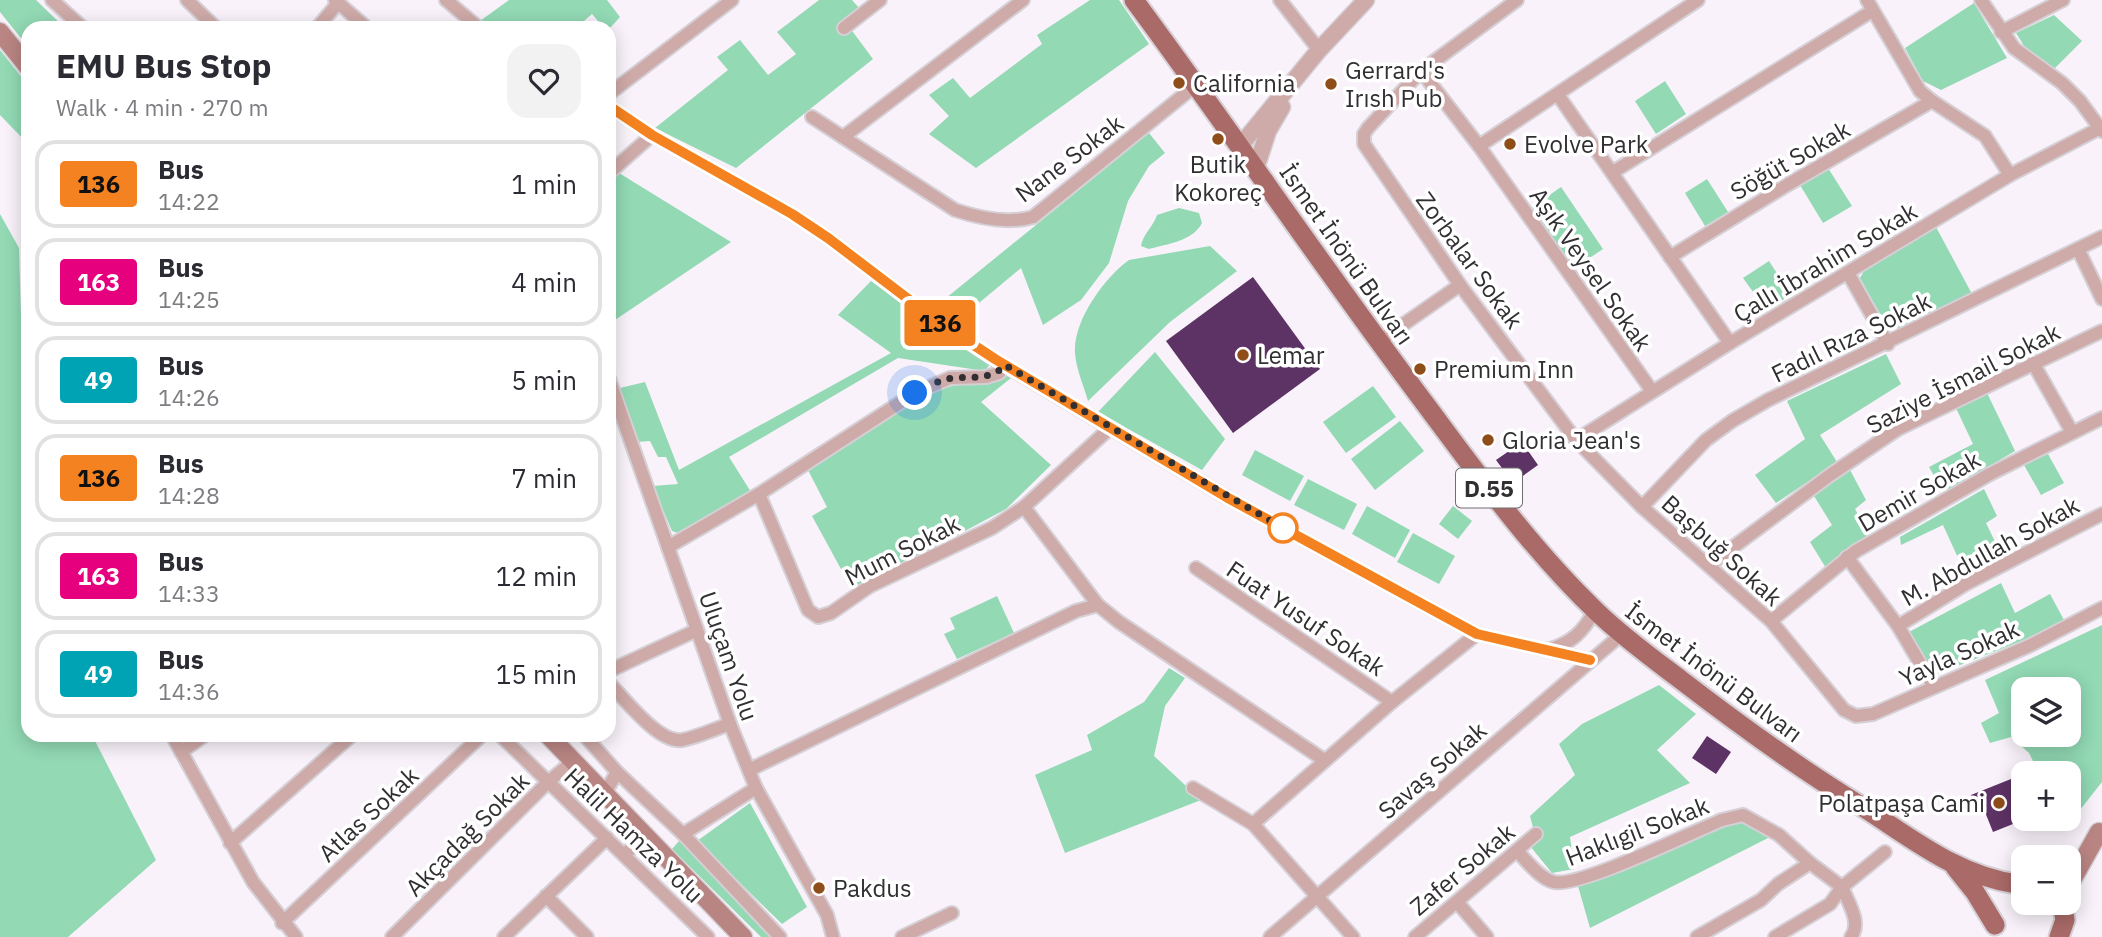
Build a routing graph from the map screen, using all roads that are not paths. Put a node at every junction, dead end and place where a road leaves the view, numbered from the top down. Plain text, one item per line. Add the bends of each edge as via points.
1 (52, 0) edge
2 (187, 0) edge
3 (446, 0) edge
4 (732, 0) edge
5 (880, 0) edge
6 (1023, 0) edge
7 (1135, 0) edge
8 (1280, 0) edge
9 (1366, 0) edge
10 (1517, 0) edge
11 (1698, 0) edge
12 (1981, 0) edge
13 (2063, 0) edge
14 (337, 1) edge
15 (1503, 4) edge
16 (1869, 5) edge
17 (75, 21) edge
18 (209, 21) edge
19 (322, 21) edge
20 (360, 21) edge
21 (471, 21) edge
22 (844, 29) dead end
23 (0, 32) edge
24 (2001, 32) junction
25 (1319, 50) junction
26 (21, 58) edge
27 (1421, 71) junction
28 (1303, 72) junction
29 (1196, 85) junction
30 (616, 89) edge
31 (1558, 95) junction
32 (1932, 101) junction
33 (616, 111) edge
34 (812, 117) dead end
35 (2101, 130) edge
36 (652, 135) junction
37 (843, 137) junction
38 (1240, 146) junction
39 (1479, 146) junction
40 (616, 167) edge
41 (1256, 168) junction
42 (1613, 172) junction
43 (2010, 175) junction
44 (2102, 237) edge
45 (2078, 249) junction
46 (1671, 257) junction
47 (1848, 273) junction
48 (1460, 285) junction
49 (2102, 299) edge
50 (2102, 331) edge
51 (1378, 342) junction
52 (1730, 343) junction
53 (1888, 344) junction
54 (2033, 363) junction
55 (1005, 365) junction
56 (1652, 391) junction
57 (616, 399) edge
58 (2102, 418) edge
59 (1110, 428) junction
60 (2072, 432) junction
61 (1576, 440) junction
62 (759, 494) junction
63 (1024, 507) junction
64 (1642, 507) junction
65 (2102, 514) edge
66 (668, 547) junction
67 (1847, 557) junction
68 (1709, 565) junction
69 (1196, 568) dead end
70 (1098, 604) junction
71 (2102, 608) edge
72 (1595, 610) junction
73 (1771, 621) junction
74 (1898, 626) junction
75 (697, 630) junction
76 (1477, 634) junction
77 (1622, 634) junction
78 (1548, 650) junction
79 (1590, 660) junction
80 (616, 668) edge
81 (1934, 687) junction
82 (616, 690) edge
83 (1834, 697) joint
84 (1392, 702) junction
85 (730, 724) junction
86 (176, 742) edge
87 (195, 742) edge
88 (344, 742) edge
89 (475, 742) edge
90 (507, 742) edge
91 (554, 742) edge
92 (590, 742) edge
93 (181, 752) junction
94 (1324, 760) junction
95 (572, 762) junction
96 (749, 769) junction
97 (617, 772) junction
98 (548, 782) junction
99 (756, 788) junction
100 (1193, 788) dead end
101 (604, 795) junction
102 (1253, 824) junction
103 (2101, 830) edge
104 (683, 834) junction
105 (1536, 834) dead end
106 (644, 837) junction
107 (607, 838) junction
108 (230, 843) junction
109 (2081, 848) edge
110 (1517, 851) junction
111 (1885, 852) dead end
112 (625, 854) junction
113 (1810, 863) junction
114 (2081, 865) edge
115 (1954, 866) junction
116 (2011, 882) edge
117 (1842, 887) junction
118 (2011, 890) edge
119 (546, 896) junction
120 (1318, 897) junction
121 (1457, 902) junction
122 (952, 913) dead end
123 (2063, 915) edge
124 (2068, 915) edge
125 (282, 923) junction
126 (1999, 934) edge
127 (296, 937) edge
128 (392, 937) edge
129 (504, 937) edge
130 (587, 937) edge
131 (708, 937) edge
132 (743, 937) edge
133 (780, 937) edge
134 (833, 937) edge
135 (902, 937) edge
136 (1270, 937) edge
137 (1353, 937) edge
138 (1415, 937) edge
139 (1487, 937) edge
140 (1697, 937) edge
141 (1775, 937) edge
142 (1851, 937) edge
143 (2059, 937) edge
144 (2079, 937) edge

1 - 17 street
2 - 18 street
3 - 21 street
4 - 30 street
5 - 22 street
6 - 37 street
7 - 29 main road, İsmet İnönü Bulvarı / D.55
8 - 25 street
9 - 25 street
10 - 15 street
11 - 31 street
12 - 24 street
13 - 24 street
14 - 19 street
14 - 20 street
15 - 27 street
16 - 32 street via 1908,73
16 - 42 street
23 - 26 main road
24 - 35 street via 2020,54 2081,101
25 - 28 street
27 - 39 street, Aşık Veysel Sokak
27 - 48 street, Zorbalar Sokak via 1364,134 1364,144
28 - 38 street
28 - 41 street via 1268,131
29 - 37 street, Nane Sokak via 1033,217 1021,220 955,211
29 - 38 main road, İsmet İnönü Bulvarı / D.55
31 - 39 street
31 - 42 street
32 - 43 street via 1985,136
32 - 46 street, Söğüt Sokak
33 - 36 street
34 - 37 street, Nane Sokak
35 - 43 street, Çallı İbrahim Sokak
36 - 40 street
36 - 55 street via 792,214
38 - 41 main road, İsmet İnönü Bulvarı / D.55
39 - 56 street, Aşık Veysel Sokak
41 - 51 main road, İsmet İnönü Bulvarı / D.55
42 - 46 street
43 - 47 street, Çallı İbrahim Sokak
44 - 45 street, Fadıl Rıza Sokak
45 - 49 street
45 - 53 street, Fadıl Rıza Sokak
46 - 52 street
47 - 52 street, Çallı İbrahim Sokak
47 - 53 street
48 - 51 street
48 - 61 street, Zorbalar Sokak
50 - 54 street, Saziye İsmail Sokak
51 - 72 main road, İsmet İnönü Bulvarı / D.55 via 1527,536
52 - 56 street, Çallı İbrahim Sokak
53 - 64 street, Fadıl Rıza Sokak via 1732,421 1706,440
54 - 60 street
54 - 68 street, Saziye İsmail Sokak via 1898,429
55 - 59 street
55 - 62 street via 999,373 986,377 950,378 932,384
56 - 61 street, Çallı İbrahim Sokak
57 - 66 street, Uluçam Yolu
58 - 60 street, Demir Sokak
59 - 63 street, Mum Sokak
59 - 76 street
60 - 67 street, Demir Sokak
61 - 64 street, Başbuğ Sokak
62 - 63 street, Mum Sokak via 808,610 818,617
62 - 66 street
63 - 70 street
64 - 68 street, Başbuğ Sokak
65 - 74 street, M. Abdullah Sokak via 1966,584
66 - 75 street, Uluçam Yolu
67 - 73 street, Demir Sokak
67 - 74 street
68 - 73 street, Başbuğ Sokak
69 - 84 street, Fuat Yusuf Sokak
70 - 94 street
70 - 96 street
71 - 81 street, Yayla Sokak
72 - 77 main road, İsmet İnönü Bulvarı / D.55
72 - 78 street via 1573,640
73 - 83 street, Başbuğ Sokak
74 - 81 street
75 - 80 street
75 - 85 street, Uluçam Yolu
76 - 78 street
76 - 84 street
77 - 79 street, Savaş Sokak
77 - 115 main road, İsmet İnönü Bulvarı / D.55 via 1811,776
78 - 79 street
79 - 120 street, Savaş Sokak
81 - 83 street, Yayla Sokak via 1873,714 1856,716 1843,710
82 - 85 street via 660,735 672,740
84 - 94 street
85 - 96 street, Uluçam Yolu
86 - 93 street
87 - 93 street
88 - 108 street
89 - 125 street, Atlas Sokak
90 - 98 street, Halil Hamza Yolu
91 - 95 main road
92 - 97 street
93 - 108 street
94 - 102 street
95 - 98 street, Akçadağ Sokak
95 - 101 main road
96 - 99 street, Uluçam Yolu
97 - 101 street
97 - 104 street
98 - 107 street, Halil Hamza Yolu
98 - 128 street, Akçadağ Sokak
99 - 104 street
99 - 134 street, Uluçam Yolu via 827,915
100 - 102 street
101 - 106 main road
102 - 120 street
103 - 109 main road
103 - 114 main road
104 - 133 street
105 - 110 street, Zafer Sokak
106 - 112 street
106 - 132 main road
107 - 112 street, Halil Hamza Yolu
107 - 119 street
108 - 125 street
110 - 113 street, Haklıgil Sokak via 1545,878 1562,883 1735,815 1750,817 1779,835
110 - 121 street, Zafer Sokak
111 - 117 street
112 - 131 street, Halil Hamza Yolu
113 - 117 street, Haklıgil Sokak
113 - 140 street via 1761,901
115 - 116 main road, İsmet İnönü Bulvarı / D.55 via 1993,881
115 - 126 main road, İsmet İnönü Bulvarı / D.55
117 - 141 street via 1830,905
117 - 142 street via 1854,915 1856,928
118 - 126 main road via 2001,897 1994,915
119 - 129 street
119 - 130 street
120 - 136 street, Savaş Sokak
120 - 137 street
121 - 138 street, Zafer Sokak
121 - 139 street
122 - 135 street
123 - 143 main road
124 - 144 main road
125 - 127 street

